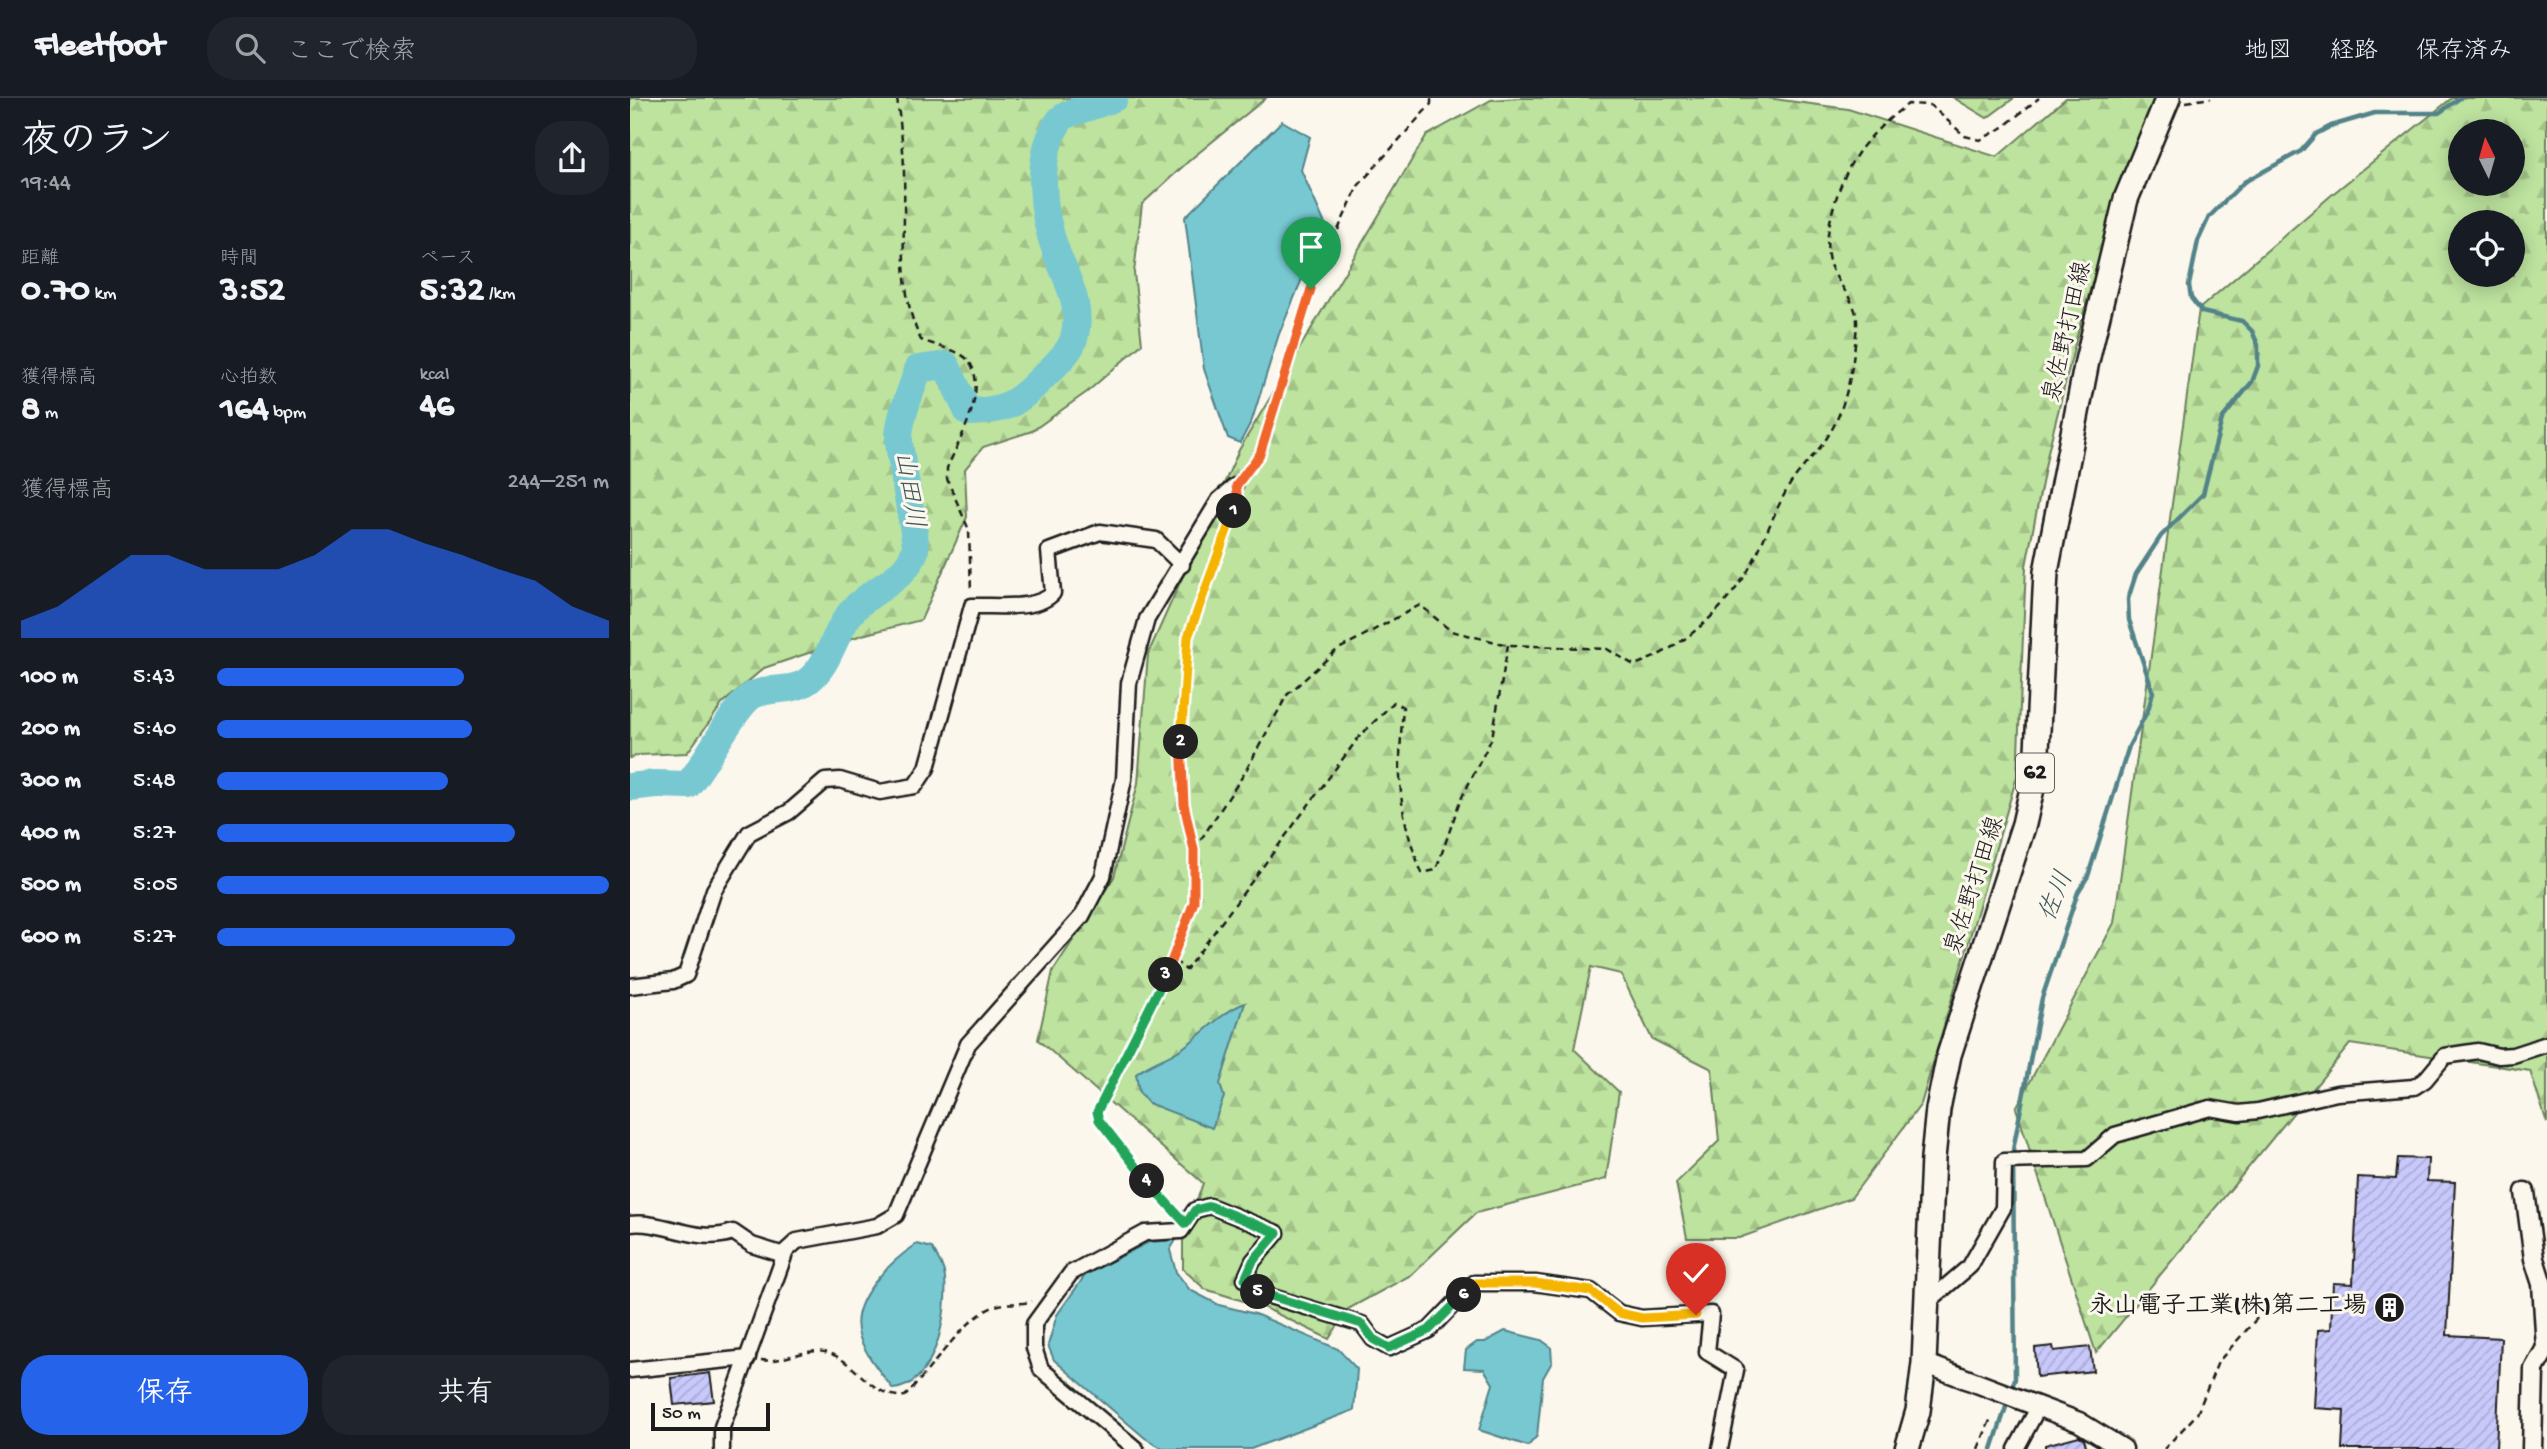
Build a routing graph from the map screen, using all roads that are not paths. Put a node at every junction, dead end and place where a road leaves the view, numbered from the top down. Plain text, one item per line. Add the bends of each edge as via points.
1 (2168, 98) edge
2 (1236, 486) road end
3 (1182, 565) junction
4 (630, 986) edge
5 (2547, 1044) edge
6 (2525, 1192) dead end
7 (630, 1224) edge
8 (784, 1255) junction
9 (1928, 1301) junction
10 (748, 1358) junction
11 (1924, 1363) junction
12 (630, 1370) edge
13 (2032, 1403) junction
14 (722, 1449) edge
15 (1136, 1449) edge
16 (1720, 1449) edge
17 (1907, 1449) edge
18 (2016, 1449) edge
19 (2123, 1449) edge
20 (2532, 1449) edge

1 - 9 main road, 泉佐野打田線 / 62 via 2126,200 2087,361 2046,572 2036,771 2024,824 1949,1055 1938,1109
2 - 3 street via 1219,500
3 - 4 street via 1156,540 1100,533 1049,551 1053,593 1047,600 972,606 927,768 915,786 880,792 840,780 825,781 789,812 749,832 714,890 685,975 673,981
3 - 8 street via 1147,620 1129,683 1121,791 1103,876 1082,916 968,1044 896,1215 877,1226 797,1241
5 - 9 street via 2513,1055 2478,1051 2445,1056 2414,1087 2337,1093 2239,1113 2210,1108 2115,1135 2087,1159 2004,1161 2003,1208 1970,1266
6 - 20 street via 2542,1284 2546,1348 2534,1369
7 - 8 street via 645,1223 705,1237 733,1232 752,1245
8 - 10 street
9 - 11 main road, 泉佐野打田線 / 62
10 - 12 street
10 - 14 street via 722,1427
11 - 13 street
11 - 17 main road, 泉佐野打田線 / 62
13 - 18 street
13 - 19 street via 2079,1422
15 - 16 street via 1041,1369 1034,1348 1034,1324 1072,1273 1145,1233 1181,1231 1195,1210 1210,1206 1277,1233 1253,1261 1245,1279 1256,1292 1362,1324 1373,1339 1389,1348 1429,1330 1474,1283 1535,1283 1591,1291 1619,1313 1642,1318 1711,1314 1707,1352 1736,1370

